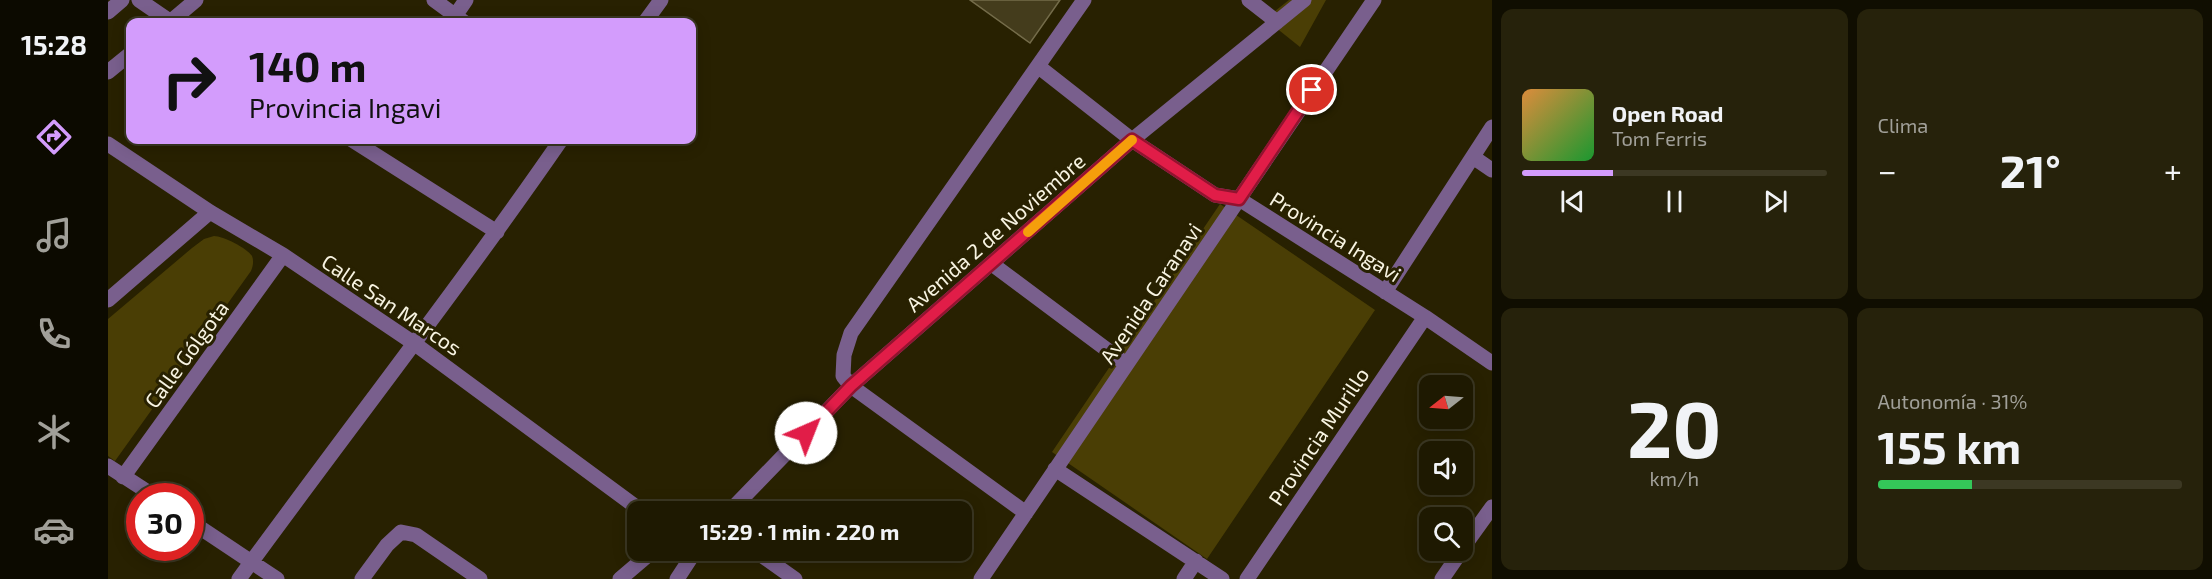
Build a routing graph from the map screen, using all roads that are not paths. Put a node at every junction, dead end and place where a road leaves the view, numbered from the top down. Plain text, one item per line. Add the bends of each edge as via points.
1 (122, 0) edge
2 (139, 0) edge
3 (196, 0) edge
4 (434, 0) edge
5 (466, 0) edge
6 (661, 0) edge
7 (1084, 0) edge
8 (1249, 0) edge
9 (1304, 0) edge
10 (1374, 0) edge
11 (108, 12) edge
12 (165, 18) edge
13 (176, 18) edge
14 (458, 18) edge
15 (459, 18) edge
16 (648, 18) edge
17 (1277, 22) junction
18 (126, 57) edge
19 (1039, 67) junction
20 (108, 72) edge
21 (1492, 127) edge
22 (1132, 140) junction
23 (108, 144) edge
24 (358, 144) edge
25 (558, 144) edge
26 (1473, 157) junction
27 (1492, 170) edge
28 (1239, 199) junction
29 (210, 212) junction
30 (497, 232) junction
31 (283, 255) junction
32 (992, 264) junction
33 (1384, 292) junction
34 (108, 300) edge
35 (1425, 317) junction
36 (415, 344) junction
37 (1492, 363) edge
38 (1126, 364) junction
39 (851, 386) junction
40 (108, 466) edge
41 (1055, 469) junction
42 (123, 477) junction
43 (133, 483) edge
44 (628, 501) edge
45 (740, 501) edge
46 (1492, 507) edge
47 (1026, 513) junction
48 (204, 530) edge
49 (1473, 534) edge
50 (252, 561) junction
51 (641, 561) edge
52 (689, 561) edge
53 (770, 561) edge
54 (1196, 561) junction
55 (1454, 561) edge
56 (239, 579) edge
57 (277, 579) edge
58 (362, 579) edge
59 (480, 579) edge
60 (620, 579) edge
61 (677, 579) edge
62 (795, 579) edge
63 (981, 579) edge
64 (1184, 579) edge
65 (1222, 579) edge
66 (1247, 579) edge
67 (1442, 579) edge

1 - 11 street
2 - 12 street
3 - 13 street
4 - 14 street
5 - 15 street
6 - 16 street
7 - 19 street
8 - 17 street
9 - 17 street, Avenida 2 de Noviembre
10 - 28 street, Avenida Caranavi
17 - 22 street, Avenida 2 de Noviembre
18 - 20 street
19 - 22 street, Provincia Ingavi
19 - 39 street via 851,333 843,376
21 - 26 street
22 - 28 street, Provincia Ingavi via 1215,195
22 - 32 street, Avenida 2 de Noviembre
23 - 29 street, Calle San Marcos
24 - 30 street
25 - 30 street
26 - 27 street
26 - 33 street
28 - 33 street, Provincia Ingavi
28 - 38 street, Avenida Caranavi
29 - 31 street, Calle San Marcos
29 - 34 street
30 - 36 street
31 - 36 street, Calle San Marcos
31 - 42 street, Calle Gólgota
32 - 38 street
32 - 39 street, Avenida 2 de Noviembre
33 - 35 street, Provincia Ingavi
35 - 37 street, Provincia Ingavi
35 - 66 street, Provincia Murillo
36 - 44 street, Calle San Marcos
36 - 50 street
38 - 41 street, Avenida Caranavi
39 - 45 street, Avenida 2 de Noviembre
39 - 47 street
40 - 42 street
41 - 47 street, Avenida Caranavi
41 - 54 street
42 - 43 street
46 - 49 street
47 - 63 street, Avenida Caranavi
48 - 50 street
50 - 56 street
50 - 57 street
51 - 60 street
52 - 61 street
53 - 62 street
54 - 64 street
54 - 65 street
55 - 67 street
58 - 59 street via 387,544 401,532 416,535

